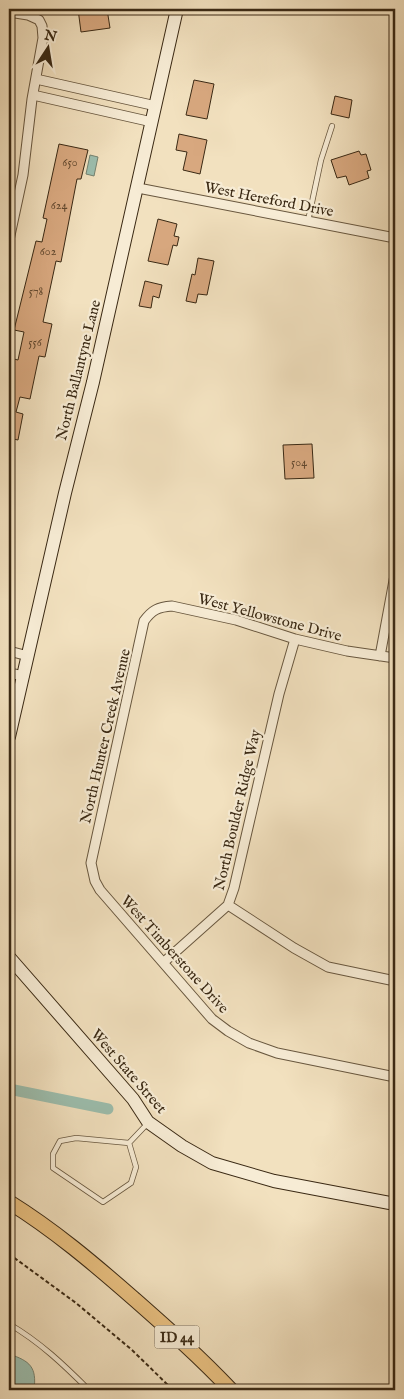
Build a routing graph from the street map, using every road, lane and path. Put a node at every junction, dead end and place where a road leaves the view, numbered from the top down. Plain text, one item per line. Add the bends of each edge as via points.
1 (177, 9) edge
2 (9, 12) edge
3 (36, 79) junction
4 (33, 95) junction
5 (156, 106) junction
6 (152, 122) junction
7 (332, 126) dead end
8 (138, 188) junction
9 (308, 221) junction
10 (395, 238) edge
11 (9, 240) edge
12 (395, 575) edge
13 (154, 609) joint
14 (296, 638) junction
15 (9, 651) edge
16 (28, 656) junction
17 (380, 656) junction
18 (395, 658) edge
19 (9, 673) edge
20 (24, 676) junction
21 (9, 737) edge
22 (92, 872) joint
23 (228, 905) junction
24 (9, 957) edge
25 (164, 962) junction
26 (395, 981) edge
27 (395, 1077) edge
28 (148, 1122) junction
29 (130, 1143) junction
30 (9, 1202) edge
31 (395, 1204) edge
32 (9, 1254) edge
33 (9, 1324) edge
34 (89, 1390) edge
35 (173, 1390) edge
36 (231, 1390) edge

1 - 5 street, North Ballantyne Lane
2 - 3 street via 28,15 39,20 42,26
3 - 4 street
3 - 5 street
4 - 6 street
4 - 11 street via 23,175
5 - 6 street, North Ballantyne Lane
6 - 8 street, North Ballantyne Lane
7 - 9 lane
8 - 9 street, West Hereford Drive
8 - 16 street, North Ballantyne Lane
9 - 10 street, West Hereford Drive
12 - 17 street
13 - 14 street, West Yellowstone Drive via 172,606
13 - 22 street, North Hunter Creek Avenue via 144,621 92,855
14 - 17 street, West Yellowstone Drive
14 - 23 street, North Boulder Ridge Way via 279,694
15 - 16 street
16 - 20 street, North Ballantyne Lane
17 - 18 street, West Yellowstone Drive
19 - 20 street
20 - 21 street, North Ballantyne Lane
22 - 25 street, West Timberstone Drive via 100,890
23 - 25 street, North Boulder Ridge Way
23 - 26 street via 328,967
24 - 28 street, West State Street via 133,1099
25 - 27 street, West Timberstone Drive via 212,1019 249,1043 277,1053
28 - 29 lane
28 - 31 street, West State Street via 212,1163 274,1181
29 - 29 lane via 76,1138 60,1142 53,1154 53,1168 103,1202 131,1183 136,1167
30 - 36 main road, ID 44 via 74,1246 184,1342
32 - 35 path via 83,1308
33 - 34 lane via 59,1360

